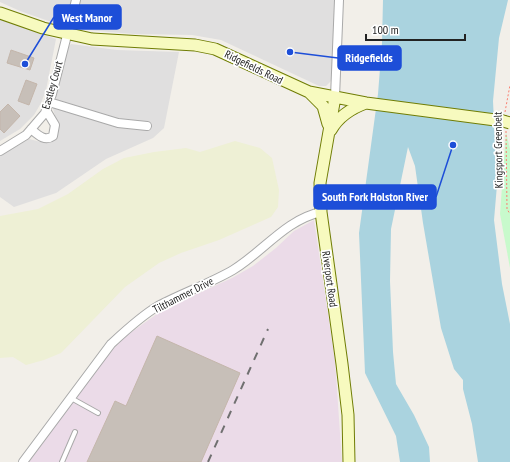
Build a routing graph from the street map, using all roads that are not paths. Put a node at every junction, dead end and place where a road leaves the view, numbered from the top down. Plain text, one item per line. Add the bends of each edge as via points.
1 (76, 0) edge
2 (339, 0) edge
3 (0, 13) edge
4 (68, 35) junction
5 (309, 92) junction
6 (335, 97) junction
7 (49, 102) junction
8 (366, 102) junction
9 (46, 110) junction
10 (507, 120) edge
11 (147, 126) dead end
12 (31, 129) junction
13 (328, 138) junction
14 (0, 151) edge
15 (321, 212) junction
16 (71, 398) junction
17 (98, 413) dead end
18 (75, 432) dead end
19 (23, 462) edge
20 (62, 462) edge
21 (349, 462) edge

1 - 4 street, Eastley Court
2 - 6 street
3 - 4 main road, Ridgefields Road
4 - 5 main road, Ridgefields Road via 110,41 185,44 215,49
4 - 7 street, Eastley Court
5 - 6 main road, Ridgefields Road
5 - 13 main road via 319,101 326,114
6 - 8 main road, Ridgefields Road
6 - 13 main road, Riverport Road
7 - 9 street, Eastley Court
7 - 11 street via 118,123
8 - 10 main road, Ridgefields Road
8 - 13 main road via 338,120
9 - 12 street, Eastley Court
9 - 12 street via 54,125 53,136 43,138
12 - 14 street, Eastley Court
13 - 15 main road, Riverport Road via 320,183
15 - 16 street, Tilthammer Drive via 293,223 232,271 147,313 111,344
15 - 21 main road, Riverport Road via 348,415
16 - 17 lane
16 - 19 street, Tilthammer Drive
18 - 20 lane

